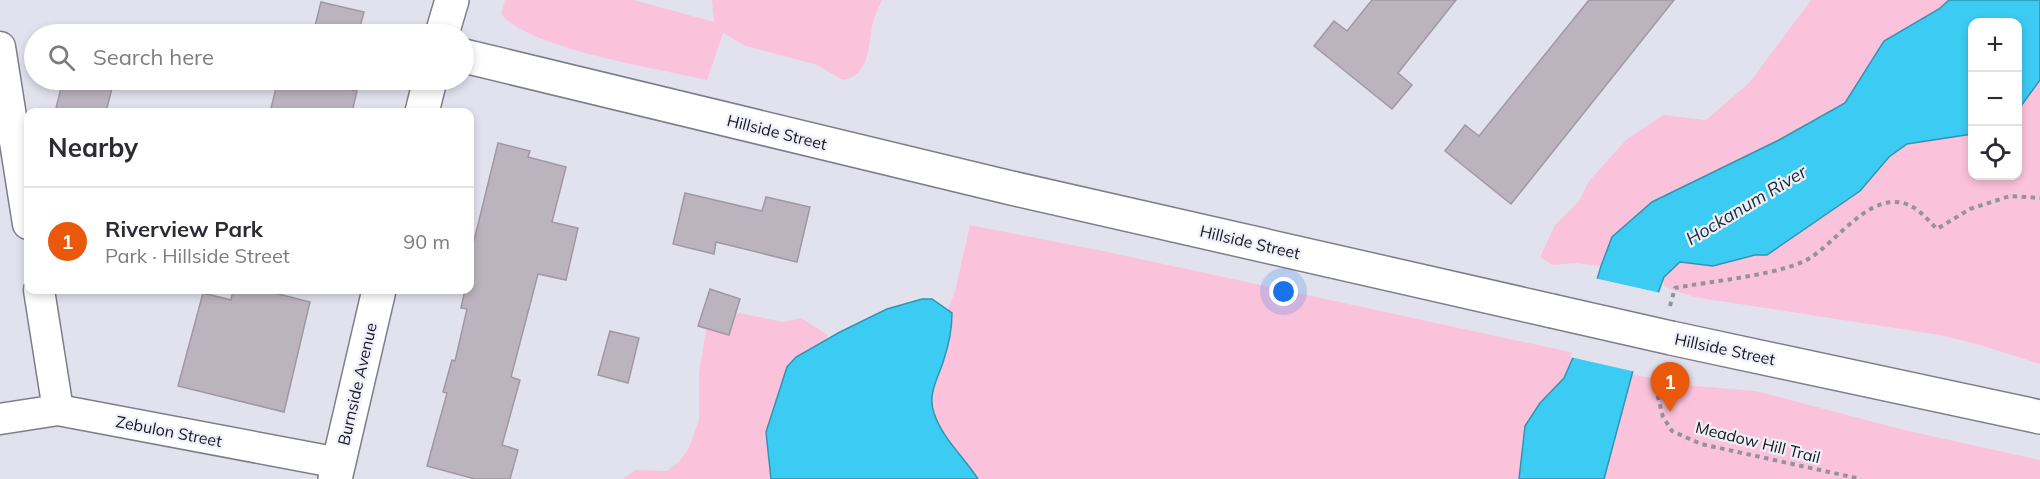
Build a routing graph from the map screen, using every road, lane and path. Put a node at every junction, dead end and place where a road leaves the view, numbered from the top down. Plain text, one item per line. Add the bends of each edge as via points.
1 (452, 0) edge
2 (445, 24) edge
3 (0, 47) edge
4 (474, 58) edge
5 (428, 90) edge
6 (423, 108) edge
7 (2040, 198) edge
8 (24, 199) edge
9 (40, 294) edge
10 (378, 294) edge
11 (1667, 337) junction
12 (58, 410) junction
13 (2040, 417) edge
14 (0, 419) edge
15 (337, 471) edge
16 (1861, 479) edge

1 - 2 main road
3 - 8 street
4 - 11 main road, Hillside Street, bridge via 996,184
5 - 6 main road
7 - 11 path via 2010,196 1970,209 1937,229 1911,204 1890,202 1861,215 1812,258 1785,268 1675,288
9 - 12 street
10 - 15 main road, Burnside Avenue
11 - 13 main road, Hillside Street
11 - 16 path, Meadow Hill Trail via 1656,389 1663,417 1672,431 1701,444
12 - 14 street, Zebulon Street
12 - 15 street, Zebulon Street

